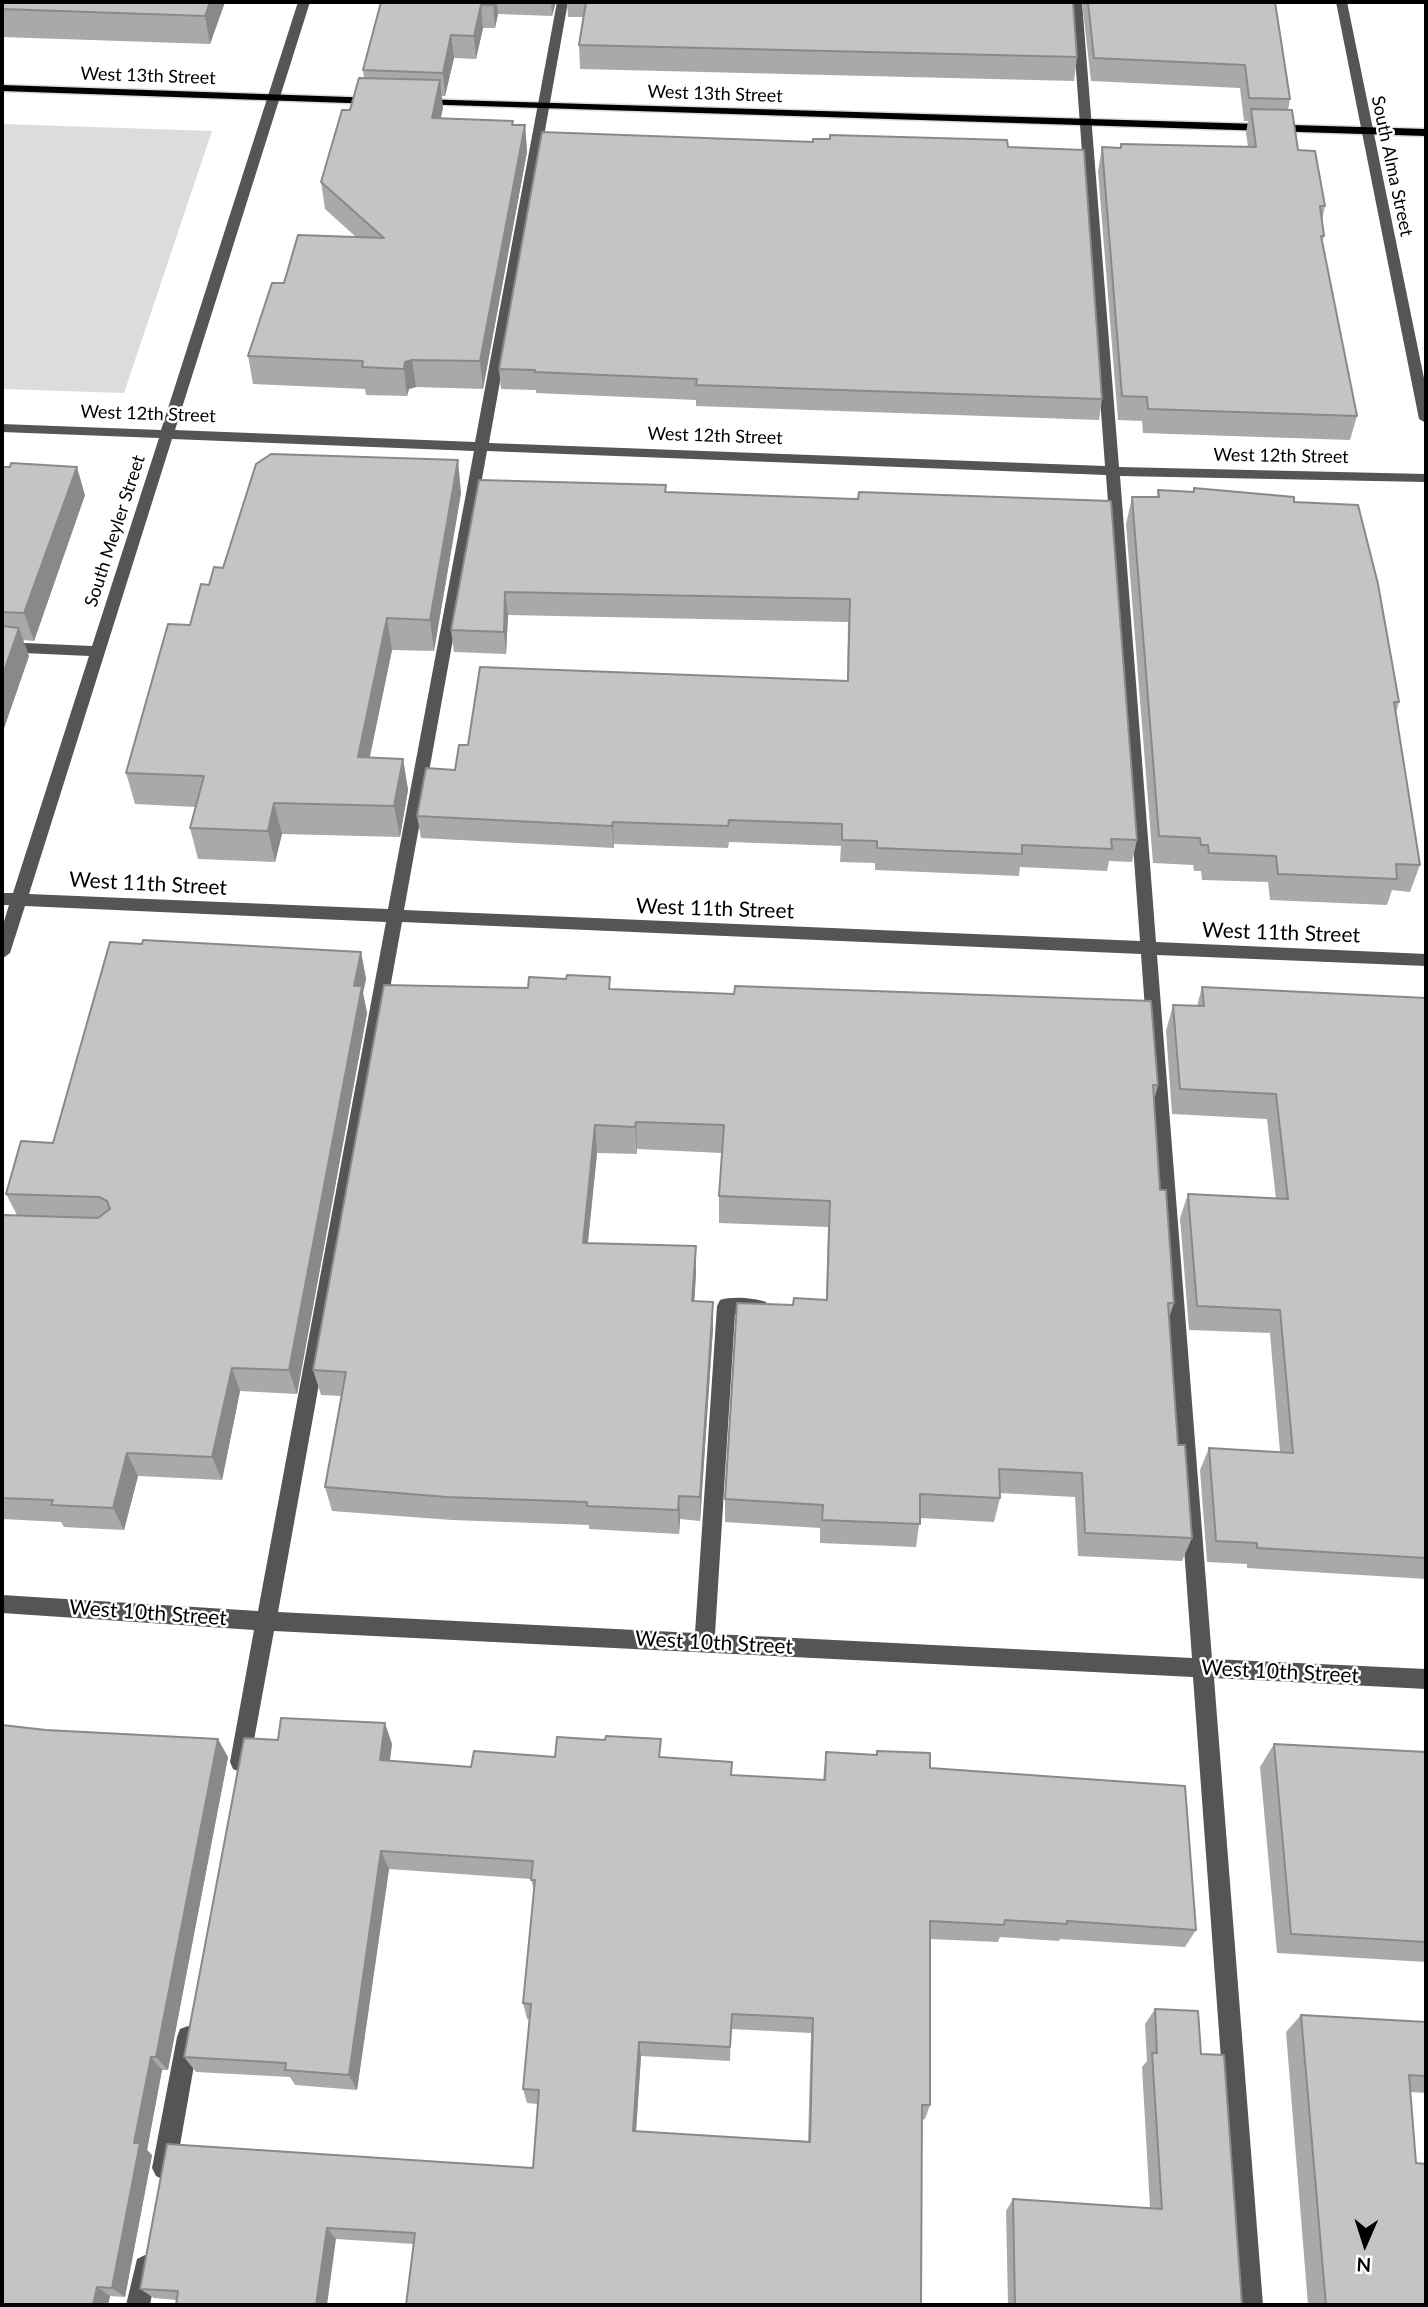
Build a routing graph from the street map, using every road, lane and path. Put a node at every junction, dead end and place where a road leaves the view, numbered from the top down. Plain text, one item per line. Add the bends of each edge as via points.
1 (304, 2) edge
2 (564, 2) edge
3 (1077, 2) edge
4 (1341, 2) edge
5 (2, 88) edge
6 (274, 98) junction
7 (396, 102) edge
8 (410, 102) edge
9 (545, 106) junction
10 (1086, 124) junction
11 (1367, 131) junction
12 (1426, 133) edge
13 (1426, 419) edge
14 (2, 428) edge
15 (166, 434) junction
16 (482, 445) junction
17 (1113, 471) junction
18 (1426, 478) edge
19 (2, 647) edge
20 (97, 651) junction
21 (10, 899) edge
22 (396, 916) junction
23 (1150, 948) junction
24 (2, 953) edge
25 (1426, 960) edge
26 (784, 1308) edge
27 (2, 1604) edge
28 (267, 1621) junction
29 (704, 1643) junction
30 (1205, 1668) junction
31 (1426, 1679) edge
32 (236, 1785) edge
33 (192, 2018) edge
34 (161, 2182) edge
35 (148, 2250) edge
36 (138, 2305) edge
37 (1251, 2305) edge

1 - 6 street, South Meyler Street
2 - 9 street
3 - 10 street
4 - 11 street, South Alma Street
5 - 6 main road, West 13th Street
6 - 7 main road, West 13th Street
6 - 15 street, South Meyler Street
8 - 9 main road, West 13th Street
9 - 10 main road, West 13th Street
9 - 16 street
10 - 11 main road, West 13th Street
10 - 17 street
11 - 12 main road, West 13th Street
11 - 13 street, South Alma Street
14 - 15 street, West 12th Street
15 - 16 street, West 12th Street
15 - 20 street, South Meyler Street
16 - 17 street, West 12th Street
16 - 22 street
17 - 18 street, West 12th Street
17 - 23 street
19 - 20 street
20 - 21 street, South Meyler Street
21 - 22 street, West 11th Street
21 - 24 street, South Meyler Street
22 - 23 street, West 11th Street
22 - 28 street
23 - 25 street, West 11th Street
23 - 30 street
26 - 29 street via 726,1307
27 - 28 street, West 10th Street
28 - 29 street, West 10th Street
28 - 32 street
29 - 30 street, West 10th Street
30 - 31 street, West 10th Street
30 - 37 street
33 - 34 street
35 - 36 street

